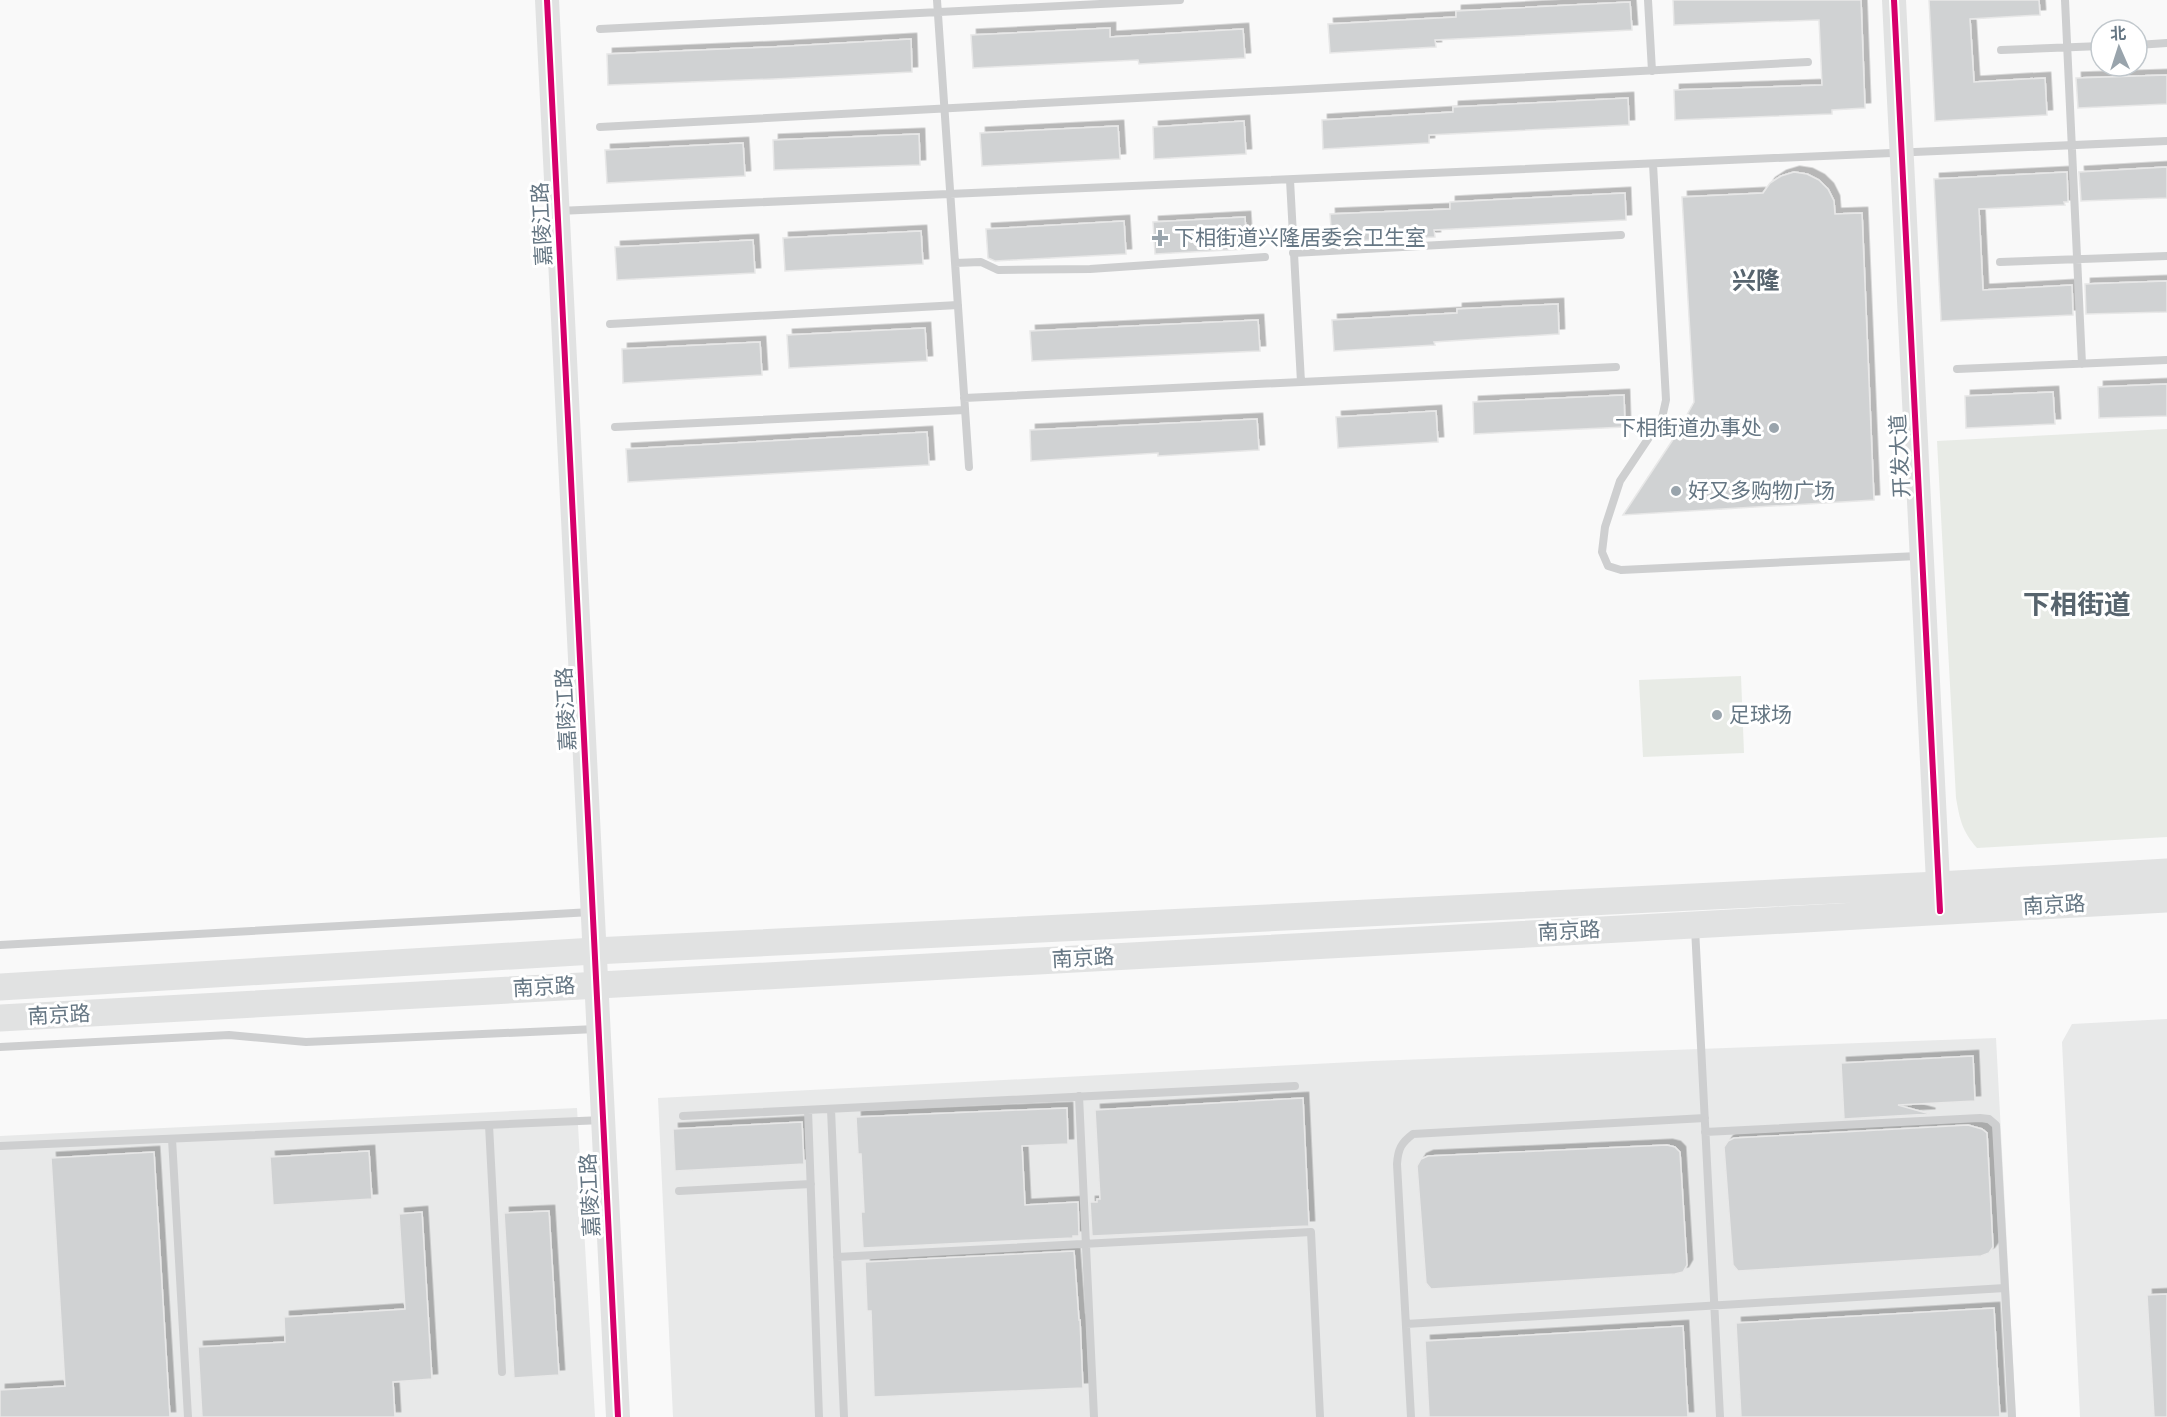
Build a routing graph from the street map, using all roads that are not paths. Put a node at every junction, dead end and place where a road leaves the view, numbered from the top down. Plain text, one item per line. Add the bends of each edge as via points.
1 (547, 0) edge
2 (937, 0) edge
3 (1180, 0) edge
4 (1648, 0) edge
5 (1894, 0) edge
6 (2065, 0) edge
7 (938, 12) junction
8 (600, 30) dead end
9 (2167, 43) edge
10 (2149, 44) edge
11 (2089, 47) edge
12 (2068, 48) junction
13 (2001, 50) dead end
14 (1808, 62) dead end
15 (1652, 71) junction
16 (945, 108) junction
17 (600, 127) dead end
18 (2167, 141) edge
19 (2072, 145) junction
20 (1901, 153) junction
21 (1653, 164) junction
22 (1290, 180) junction
23 (951, 194) junction
24 (558, 211) junction
25 (1620, 235) dead end
26 (1293, 253) junction
27 (2167, 256) edge
28 (1265, 257) dead end
29 (2077, 259) junction
30 (2000, 262) dead end
31 (955, 263) junction
32 (958, 305) junction
33 (610, 324) dead end
34 (2167, 360) edge
35 (2082, 364) junction
36 (1616, 367) dead end
37 (1957, 369) dead end
38 (1301, 382) junction
39 (964, 398) junction
40 (965, 410) junction
41 (615, 426) dead end
42 (969, 467) dead end
43 (1922, 556) junction
44 (2167, 872) edge
45 (1939, 898) junction
46 (2167, 899) edge
47 (592, 912) junction
48 (1695, 924) junction
49 (0, 945) edge
50 (594, 951) junction
51 (596, 984) junction
52 (0, 987) edge
53 (0, 1018) edge
54 (599, 1029) junction
55 (0, 1047) edge
56 (1295, 1086) dead end
57 (1079, 1096) junction
58 (831, 1109) junction
59 (808, 1110) junction
60 (683, 1116) dead end
61 (1705, 1118) junction
62 (603, 1120) junction
63 (489, 1125) junction
64 (1705, 1132) junction
65 (172, 1139) junction
66 (0, 1146) edge
67 (811, 1184) junction
68 (679, 1191) dead end
69 (1086, 1244) junction
70 (837, 1257) junction
71 (2005, 1288) junction
72 (1714, 1306) junction
73 (1406, 1324) junction
74 (502, 1372) dead end
75 (188, 1417) edge
76 (618, 1417) edge
77 (819, 1417) edge
78 (844, 1417) edge
79 (1094, 1417) edge
80 (1320, 1417) edge
81 (1411, 1417) edge
82 (1720, 1417) edge
83 (2012, 1417) edge

1 - 24 street, 嘉陵江路
2 - 7 lane
3 - 7 lane
4 - 15 lane
5 - 20 street, 开发大道
6 - 12 lane
7 - 8 lane
7 - 16 lane
9 - 10 lane
11 - 12 lane
12 - 13 lane
12 - 19 lane
14 - 15 lane
15 - 16 lane
16 - 17 lane
16 - 23 lane
18 - 19 lane
19 - 20 lane
19 - 29 lane
20 - 21 lane
20 - 43 street, 开发大道
21 - 22 lane
21 - 43 lane via 1666,400 1662,418 1620,482 1605,527 1602,552 1608,566 1622,570
22 - 23 lane
22 - 26 lane
23 - 24 lane
23 - 31 lane
24 - 47 street, 嘉陵江路
25 - 26 lane
26 - 38 lane
27 - 29 lane
28 - 31 lane via 1090,269 998,270 981,262
29 - 30 lane
29 - 35 lane
31 - 32 lane
32 - 33 lane
32 - 39 lane
34 - 35 lane
35 - 37 lane
36 - 38 lane
38 - 39 lane
39 - 40 lane
40 - 41 lane
40 - 42 lane
43 - 45 street, 开发大道
44 - 45 main road, 南京路
45 - 46 main road, 南京路
45 - 48 main road, 南京路
45 - 50 main road, 南京路
47 - 49 lane
47 - 50 street, 嘉陵江路
48 - 51 main road, 南京路
48 - 61 lane
50 - 51 street, 嘉陵江路
50 - 52 main road, 南京路
51 - 53 main road, 南京路
51 - 54 street, 嘉陵江路
54 - 55 lane via 306,1042 229,1035
54 - 62 street, 嘉陵江路
56 - 57 lane
57 - 58 lane
57 - 69 lane
58 - 59 lane
58 - 70 lane
59 - 60 lane
59 - 67 lane
61 - 64 lane
61 - 73 lane via 1413,1134 1402,1142 1397,1164
62 - 63 lane
62 - 76 street, 嘉陵江路
63 - 65 lane
63 - 74 lane
64 - 71 lane via 1989,1119 1996,1125
64 - 72 lane
65 - 66 lane
65 - 75 lane
67 - 68 lane
67 - 77 lane
69 - 70 lane
69 - 79 lane
69 - 80 lane via 1311,1232
70 - 78 lane
71 - 72 lane
71 - 83 lane
72 - 73 lane
72 - 82 lane
73 - 81 lane

